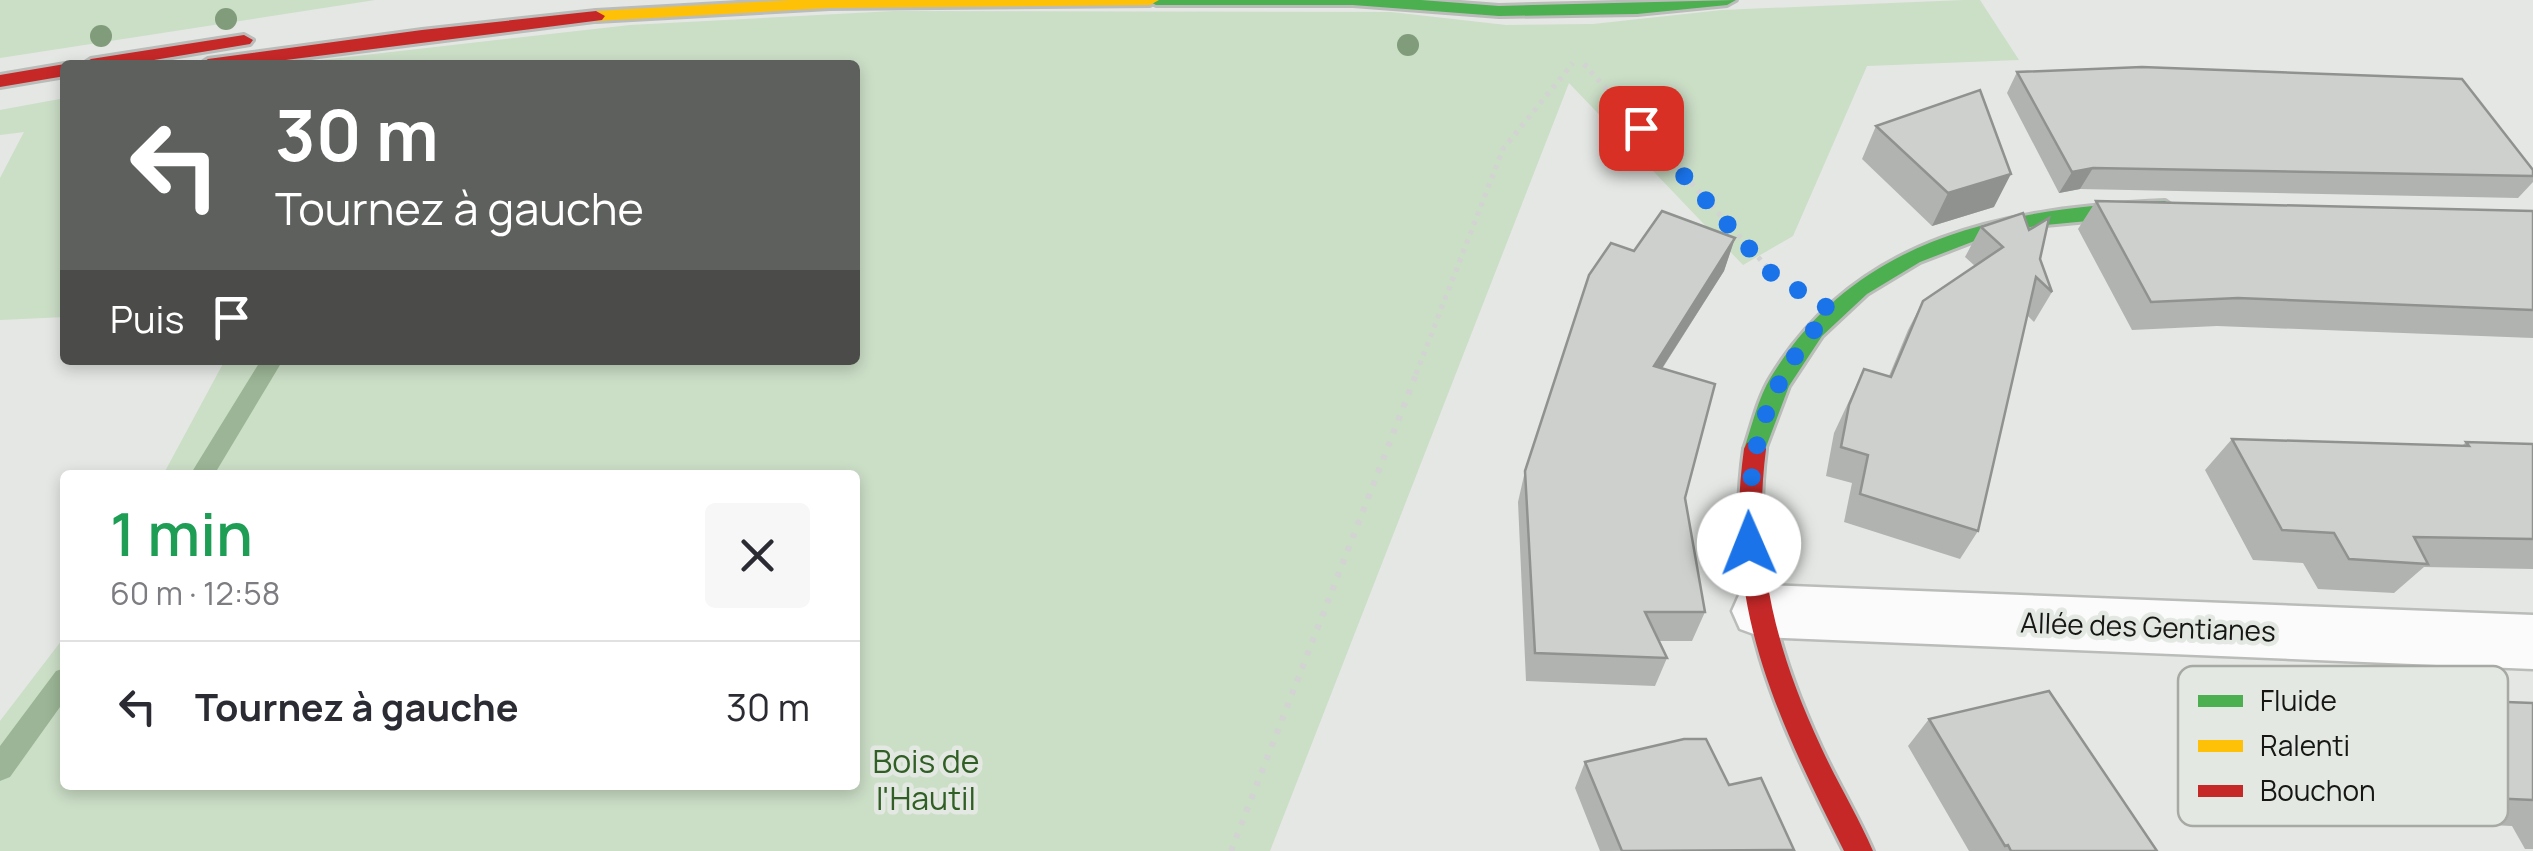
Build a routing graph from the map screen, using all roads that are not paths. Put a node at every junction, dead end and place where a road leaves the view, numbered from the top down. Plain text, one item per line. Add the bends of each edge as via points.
1 (569, 0) edge
2 (1153, 0) edge
3 (1726, 0) edge
4 (123, 60) edge
5 (242, 60) edge
6 (60, 71) edge
7 (0, 81) edge
8 (60, 90) edge
9 (0, 100) edge
10 (2185, 209) edge
11 (1762, 611) junction
12 (2533, 642) edge
13 (1859, 851) edge

1 - 4 street via 364,22
2 - 3 street via 1353,0 1499,11
2 - 5 street via 950,0 635,13
6 - 7 street
8 - 9 street
10 - 11 street via 2080,208 2031,217 1900,264 1831,310 1789,368 1755,443 1749,544
11 - 12 street, Allée des Gentianes
11 - 13 street via 1790,711

